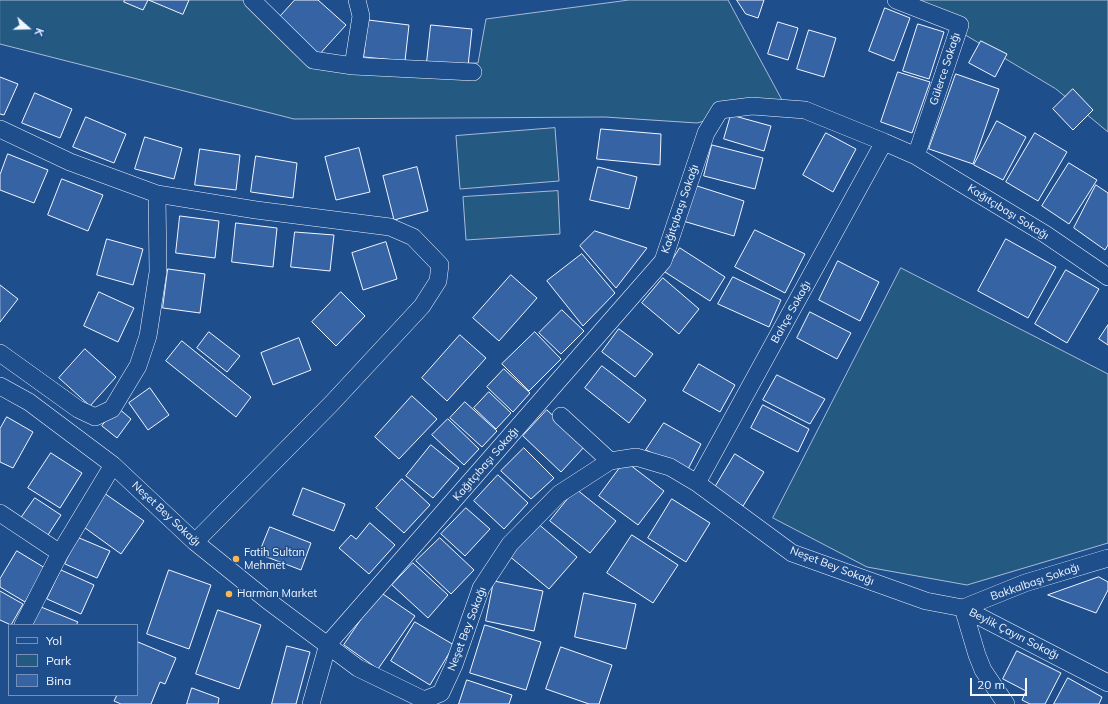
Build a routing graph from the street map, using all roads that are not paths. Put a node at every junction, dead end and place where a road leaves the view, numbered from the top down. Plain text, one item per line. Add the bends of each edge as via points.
1 (252, 0) edge
2 (357, 0) edge
3 (896, 0) edge
4 (353, 66) junction
5 (473, 72) dead end
6 (0, 130) edge
7 (884, 142) junction
8 (916, 156) junction
9 (157, 194) junction
10 (1108, 277) edge
11 (0, 353) edge
12 (0, 386) edge
13 (562, 416) dead end
14 (610, 461) junction
15 (114, 465) junction
16 (697, 483) junction
17 (0, 513) edge
18 (195, 542) junction
19 (60, 553) junction
20 (1106, 561) edge
21 (963, 608) junction
22 (24, 624) edge
23 (328, 644) junction
24 (1108, 683) edge
25 (311, 704) edge
26 (1006, 704) edge

1 - 4 street via 313,60
2 - 4 street via 360,16
3 - 8 street, Gülerce Sokağı via 960,25
4 - 5 street
6 - 9 street via 70,162
7 - 8 street, Kağıtçıbaşı Sokağı
7 - 16 street, Bahçe Sokağı
7 - 23 street, Kağıtçıbaşı Sokağı via 805,110 752,106 720,110 706,133 663,261
8 - 10 street, Kağıtçıbaşı Sokağı via 1045,234
9 - 11 street via 158,272 148,336 138,366 112,409 95,417 78,409
9 - 18 street via 390,227 413,237 440,264 438,281 422,306 332,403
12 - 15 street, Neşet Bey Sokağı via 29,402
13 - 14 street
14 - 16 street, Neşet Bey Sokağı via 636,457 670,467
14 - 23 street, Neşet Bey Sokağı via 559,494 510,544 481,588 454,665 441,693 424,700 358,668
15 - 18 street, Neşet Bey Sokağı
15 - 19 street
16 - 21 street, Neşet Bey Sokağı via 792,553 926,600
17 - 19 street
18 - 23 street, Neşet Bey Sokağı via 267,600
19 - 22 street
20 - 21 street, Bakkalbaşı Sokağı via 1025,583
21 - 24 street, Beylik Çayırı Sokağı
21 - 26 street via 983,670
23 - 25 street

